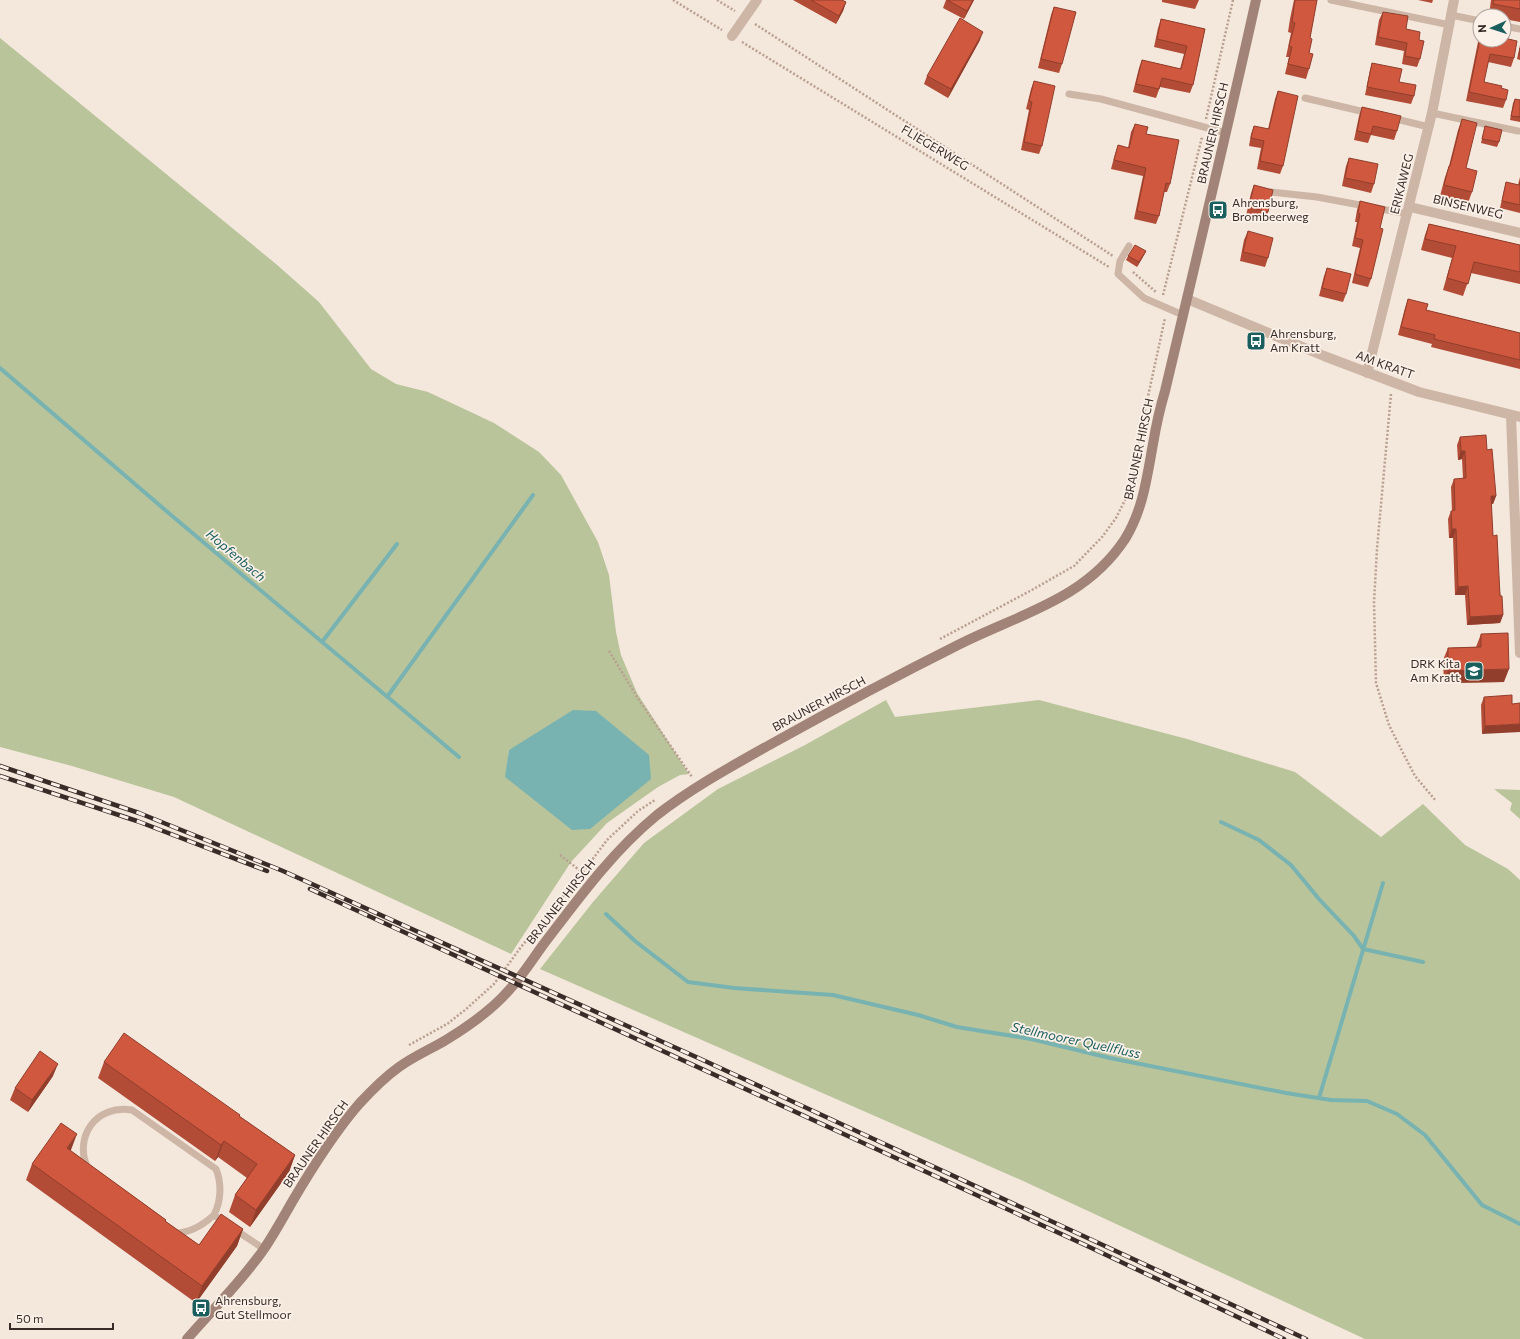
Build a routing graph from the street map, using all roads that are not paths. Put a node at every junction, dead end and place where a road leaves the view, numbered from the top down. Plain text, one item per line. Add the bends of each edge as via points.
1 (757, 0) edge
2 (1256, 0) edge
3 (1331, 0) edge
4 (1454, 0) edge
5 (1450, 20) junction
6 (1472, 21) edge
7 (732, 36) road end
8 (1069, 94) dead end
9 (1304, 98) dead end
10 (1432, 113) junction
11 (1375, 114) edge
12 (1382, 116) edge
13 (1429, 127) junction
14 (1518, 131) dead end
15 (1226, 133) junction
16 (1270, 192) edge
17 (1409, 210) junction
18 (1520, 233) edge
19 (1129, 246) dead end
20 (1187, 299) junction
21 (1183, 315) junction
22 (1367, 373) junction
23 (1516, 416) edge
24 (1520, 653) edge
25 (90, 1174) edge
26 (214, 1215) junction
27 (163, 1230) edge
28 (264, 1249) junction
29 (187, 1339) edge

1 - 7 street
2 - 15 street, BRAUNER HIRSCH
3 - 5 lane
4 - 5 street, ERIKAWEG
5 - 6 lane
5 - 10 street, ERIKAWEG
8 - 15 lane via 1100,99
9 - 11 lane
10 - 13 street, ERIKAWEG
10 - 14 lane
12 - 13 lane
13 - 17 street, ERIKAWEG
15 - 20 street, BRAUNER HIRSCH
16 - 17 lane
17 - 18 street, BINSENWEG
17 - 22 street, ERIKAWEG
19 - 21 lane via 1120,261 1118,274 1144,298
20 - 21 street, BRAUNER HIRSCH
20 - 22 street, AM KRATT
21 - 28 street, BRAUNER HIRSCH via 1141,504 1128,534 1101,569 1064,597 958,645 820,717 699,787 658,814 607,863 504,996 450,1038 391,1073 360,1103 305,1180
22 - 23 street, AM KRATT via 1419,392
23 - 24 street, AM KRATT
25 - 26 lane via 83,1152 88,1129 110,1111 121,1108 132,1110 216,1169 220,1192
26 - 27 lane via 190,1231 173,1234
26 - 28 lane
28 - 29 street, BRAUNER HIRSCH

